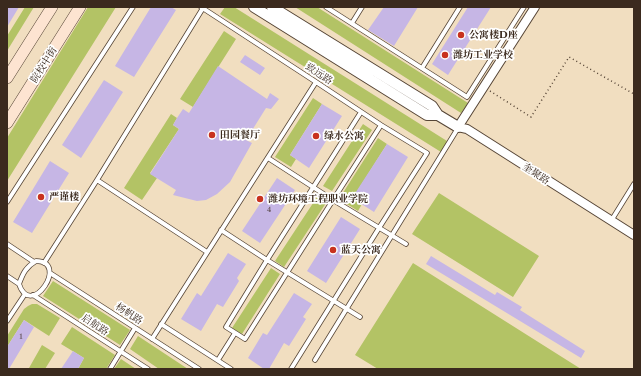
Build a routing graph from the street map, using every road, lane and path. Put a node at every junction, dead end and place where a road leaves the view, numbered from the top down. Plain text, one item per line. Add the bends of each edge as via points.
1 (52, 7) edge
2 (80, 7) edge
3 (132, 7) edge
4 (254, 7) edge
5 (272, 7) edge
6 (326, 7) edge
7 (362, 7) edge
8 (460, 7) edge
9 (524, 7) edge
10 (534, 7) edge
11 (202, 8) edge
12 (352, 24) junction
13 (422, 68) junction
14 (7, 78) edge
15 (316, 82) junction
16 (484, 87) junction
17 (634, 94) edge
18 (361, 112) junction
19 (438, 115) junction
20 (7, 123) edge
21 (381, 125) junction
22 (458, 128) junction
23 (268, 158) junction
24 (97, 180) junction
25 (634, 184) edge
26 (313, 187) junction
27 (332, 200) junction
28 (7, 202) edge
29 (611, 221) junction
30 (379, 228) junction
31 (221, 230) junction
32 (634, 235) edge
33 (391, 236) junction
34 (7, 244) edge
35 (406, 244) dead end
36 (207, 252) junction
37 (266, 260) junction
38 (34, 262) junction
39 (44, 263) junction
40 (287, 272) junction
41 (50, 273) junction
42 (7, 276) edge
43 (19, 284) junction
44 (25, 294) junction
45 (34, 295) junction
46 (333, 300) junction
47 (346, 308) junction
48 (360, 317) dead end
49 (7, 321) edge
50 (161, 324) junction
51 (135, 328) junction
52 (235, 333) junction
53 (152, 339) junction
54 (121, 351) junction
55 (218, 360) junction
56 (315, 360) dead end
57 (110, 369) edge
58 (148, 369) edge
59 (199, 369) edge
60 (231, 369) edge
61 (291, 369) edge

1 - 14 main road
2 - 20 main road, 院校中街
3 - 28 lane
4 - 19 street, 奎聚路 via 427,115
5 - 19 street, 奎聚路 via 432,106
6 - 12 lane
7 - 12 lane
8 - 13 lane
9 - 13 lane via 467,97
10 - 16 street
11 - 15 lane, 致远路
11 - 24 lane
12 - 13 lane
15 - 18 lane, 致远路
15 - 23 lane
16 - 17 path via 531,118 569,57
16 - 22 street
18 - 21 lane, 致远路
18 - 26 lane
19 - 22 street, 奎聚路
21 - 27 lane
21 - 30 lane, 致远路 via 427,153
22 - 29 street, 奎聚路 via 467,129
22 - 33 lane
23 - 26 lane
23 - 31 lane
24 - 36 lane
24 - 39 lane
25 - 29 lane
26 - 27 lane
26 - 37 lane
27 - 30 lane
27 - 40 lane
29 - 32 street, 奎聚路
30 - 33 lane
30 - 46 lane
31 - 36 lane
31 - 37 lane
33 - 35 lane
33 - 47 lane
34 - 38 lane
36 - 50 lane
37 - 40 lane
37 - 52 lane via 226,327
38 - 39 lane
38 - 43 lane via 25,270
39 - 41 lane
40 - 46 lane
40 - 52 lane via 245,339
41 - 45 lane via 44,288
41 - 51 lane, 杨帆路
42 - 43 lane
43 - 44 lane
44 - 45 lane
44 - 49 lane
45 - 54 lane, 启航路
46 - 47 lane
46 - 61 lane
47 - 48 lane
47 - 56 lane
50 - 53 lane
50 - 55 lane
51 - 53 lane, 杨帆路
51 - 54 lane
52 - 55 lane
53 - 59 lane, 杨帆路
54 - 57 lane
54 - 58 lane, 启航路
55 - 60 lane

